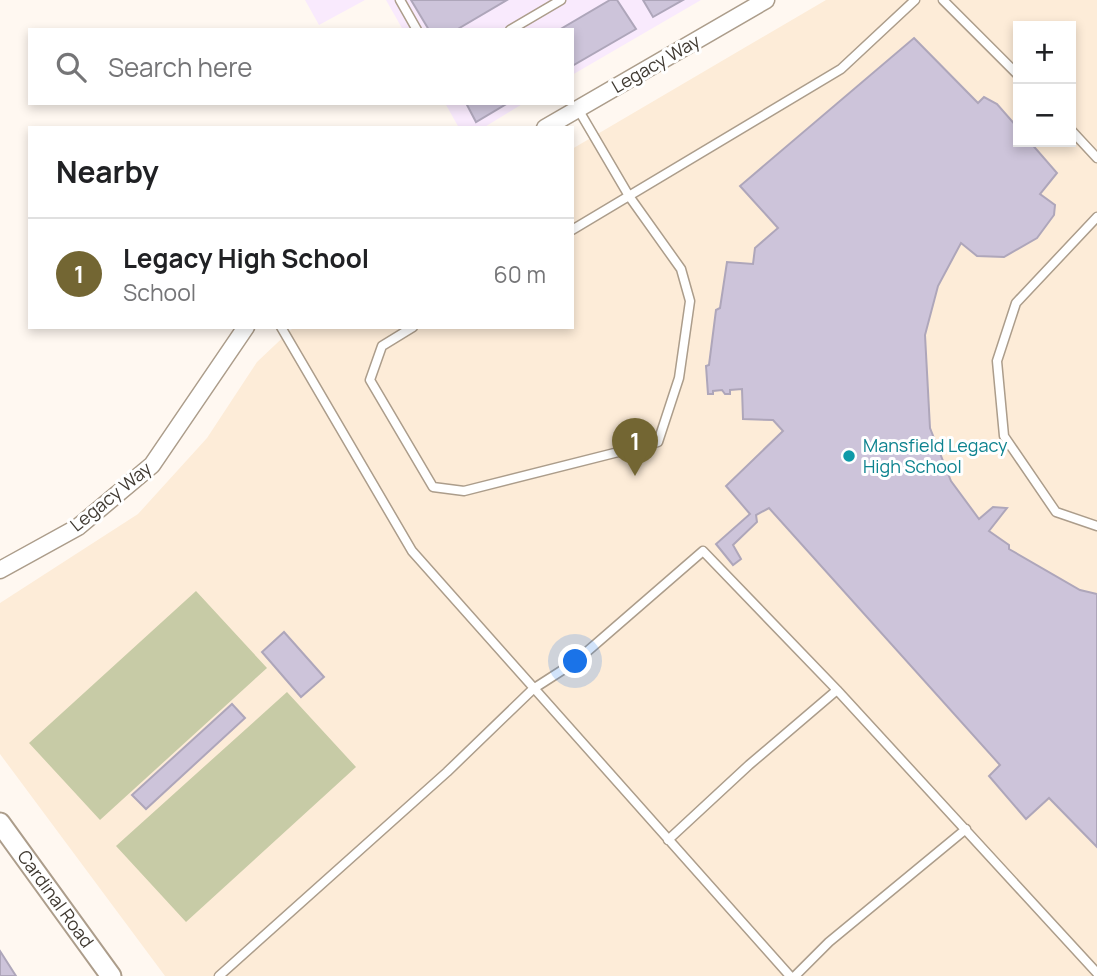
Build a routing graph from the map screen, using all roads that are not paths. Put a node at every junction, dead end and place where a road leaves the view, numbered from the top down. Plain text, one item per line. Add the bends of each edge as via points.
1 (400, 0) edge
2 (561, 0) edge
3 (766, 0) edge
4 (915, 0) edge
5 (943, 0) edge
6 (416, 28) edge
7 (513, 28) edge
8 (1013, 70) edge
9 (578, 109) junction
10 (548, 126) edge
11 (1076, 135) edge
12 (1097, 158) edge
13 (629, 196) junction
14 (1097, 217) edge
15 (574, 229) edge
16 (245, 329) edge
17 (282, 329) edge
18 (410, 329) edge
19 (1097, 526) edge
20 (0, 570) edge
21 (533, 689) junction
22 (837, 690) junction
23 (0, 823) edge
24 (966, 829) junction
25 (668, 840) junction
26 (1097, 973) edge
27 (111, 976) edge
28 (219, 976) edge
29 (792, 976) edge

1 - 6 lane
2 - 7 lane
3 - 9 street, Legacy Way
4 - 13 lane via 841,69
5 - 8 lane
9 - 10 street, Legacy Way
9 - 13 lane
11 - 12 lane
13 - 15 lane
13 - 18 lane via 681,269 690,301 679,377 658,442 464,491 433,487 370,380 382,346
14 - 19 lane via 1016,303 997,361 1004,436 1056,512
16 - 20 street, Legacy Way via 152,465 78,527
17 - 21 lane via 412,551
21 - 22 lane via 575,662 703,551
21 - 25 lane
21 - 28 lane
22 - 24 lane
22 - 25 lane
23 - 27 street, Cardinal Road
24 - 26 lane
24 - 29 lane
25 - 29 lane

